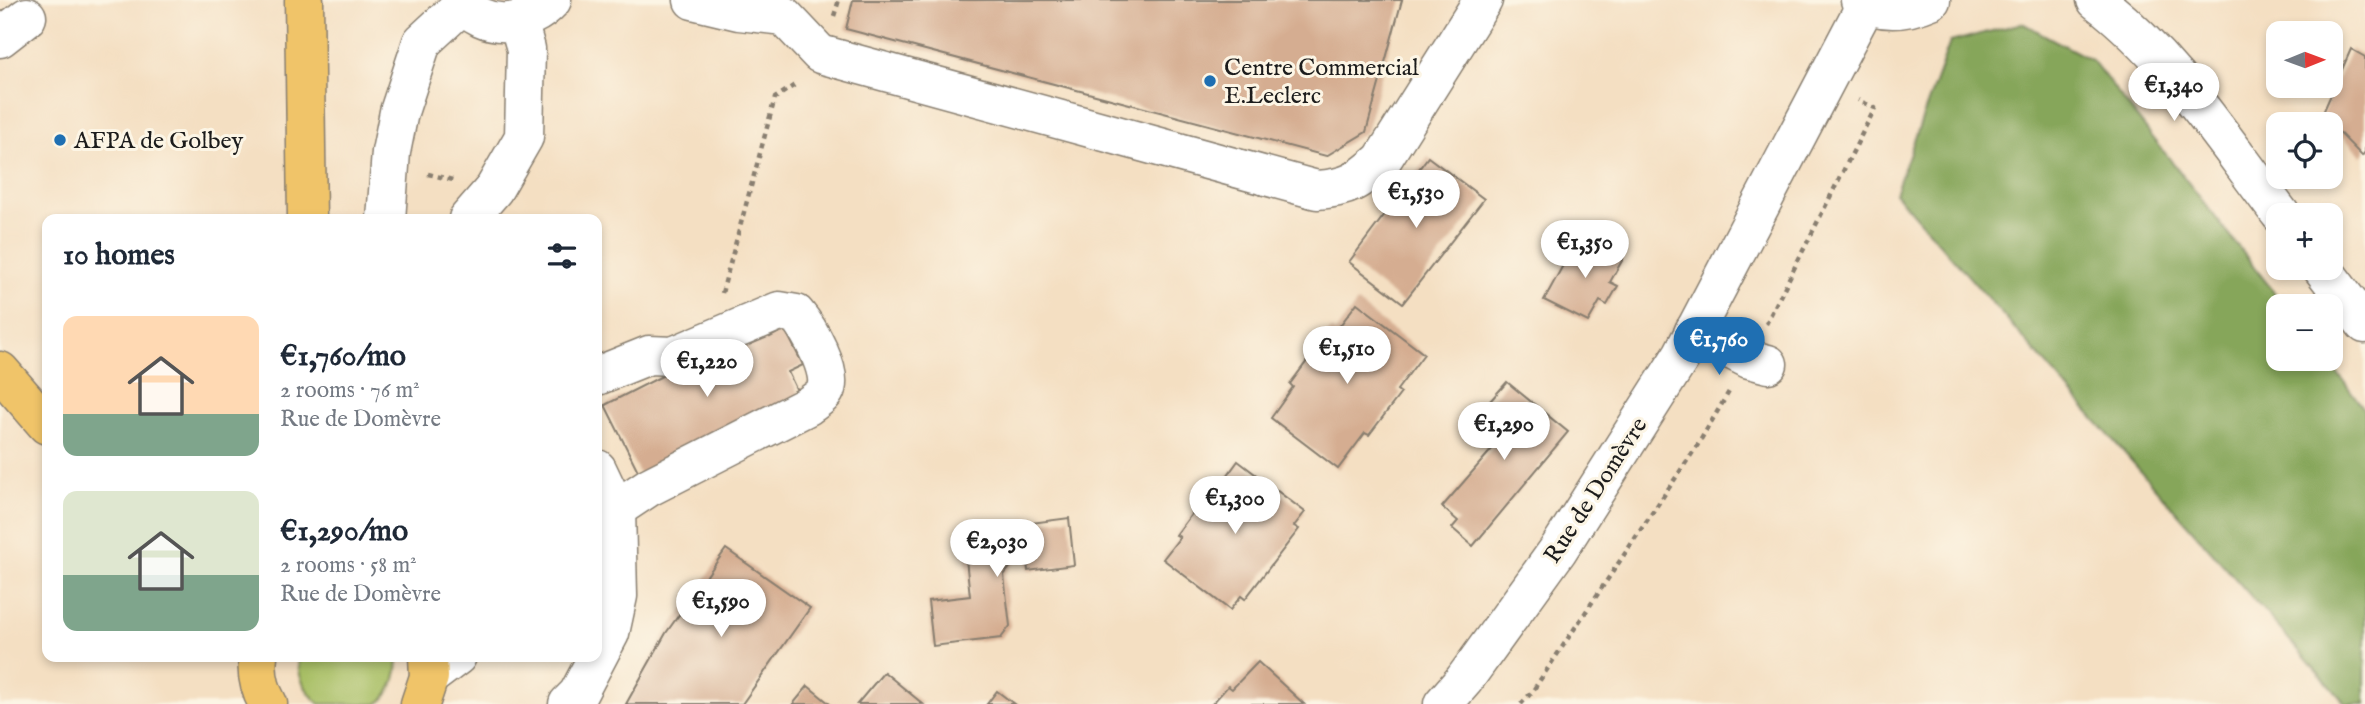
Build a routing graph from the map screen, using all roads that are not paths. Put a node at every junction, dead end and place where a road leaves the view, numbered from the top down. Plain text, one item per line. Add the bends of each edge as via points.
1 (304, 0) edge
2 (552, 0) edge
3 (693, 0) edge
4 (1483, 0) edge
5 (1931, 0) edge
6 (2096, 0) edge
7 (462, 2) edge
8 (1863, 2) edge
9 (792, 8) edge
10 (518, 21) junction
11 (2272, 203) edge
12 (307, 214) edge
13 (386, 214) edge
14 (472, 214) edge
15 (2331, 280) edge
16 (2365, 324) edge
17 (1694, 331) junction
18 (1768, 364) dead end
19 (0, 371) edge
20 (602, 374) edge
21 (42, 419) edge
22 (602, 480) edge
23 (615, 509) junction
24 (602, 648) edge
25 (254, 662) edge
26 (595, 662) edge
27 (268, 704) edge
28 (568, 704) edge
29 (1443, 704) edge

1 - 12 main road
2 - 10 street via 541,12
3 - 9 street via 739,11
4 - 9 street via 1382,160 1342,188 1317,190 820,54
5 - 8 street via 1888,10
6 - 11 street via 2127,23 2177,78
7 - 10 street via 479,16 498,22
7 - 13 street via 422,42 391,152
8 - 17 street, Rue de Domèvre
10 - 14 street via 526,48 524,137 494,189
15 - 16 street
17 - 18 street
17 - 29 street, Rue de Domèvre via 1558,550
19 - 21 main road
20 - 23 street via 649,355 673,356 779,311 796,314 806,325 828,380 825,393 808,406
22 - 23 street
23 - 24 street via 618,596
25 - 27 main road
26 - 28 street

